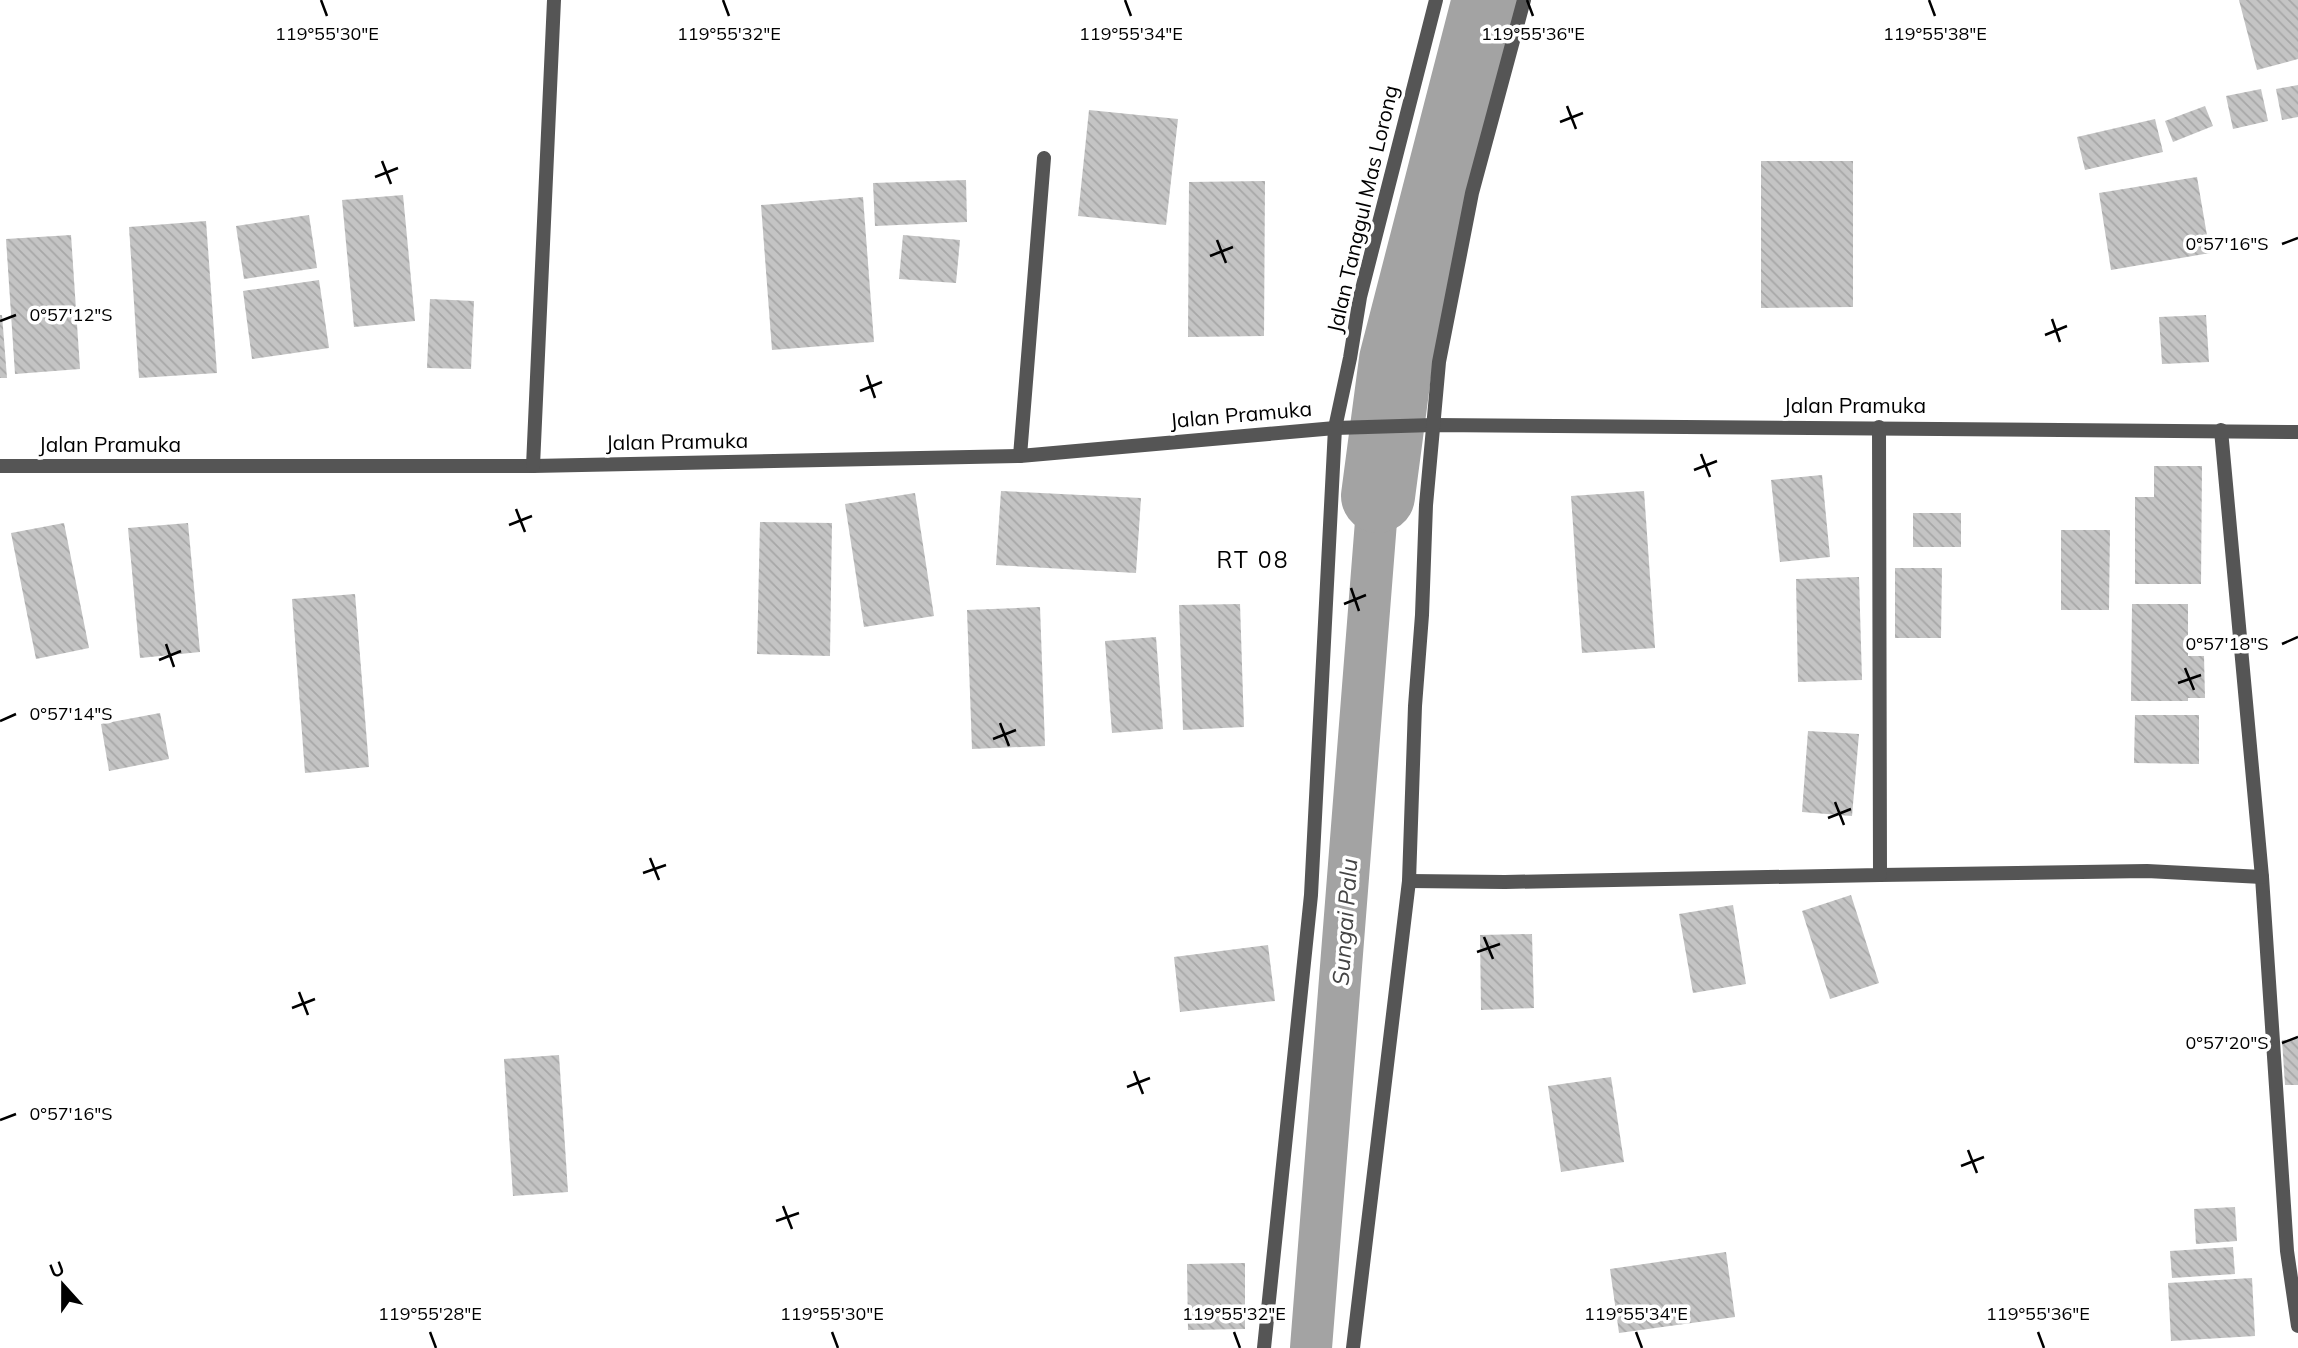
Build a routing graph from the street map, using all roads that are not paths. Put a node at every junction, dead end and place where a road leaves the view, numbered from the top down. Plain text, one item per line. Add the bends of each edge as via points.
1 (554, 0) edge
2 (1436, 0) edge
3 (1524, 0) edge
4 (1044, 158) dead end
5 (1433, 425) junction
6 (1879, 427) junction
7 (1335, 428) junction
8 (2221, 430) junction
9 (2298, 432) edge
10 (1020, 456) junction
11 (0, 466) edge
12 (533, 466) junction
13 (1880, 875) junction
14 (2262, 877) junction
15 (1409, 881) junction
16 (2298, 1326) edge
17 (1264, 1348) edge
18 (1353, 1348) edge

1 - 12 street
2 - 7 street, Jalan Tanggul Mas Lorong via 1360,297
3 - 5 street via 1472,193 1439,362
4 - 10 street
5 - 6 street, Jalan Pramuka
5 - 7 street, Jalan Pramuka
5 - 15 street
6 - 8 street, Jalan Pramuka
6 - 13 street
7 - 10 street, Jalan Pramuka
7 - 17 street, Jalan Tanggul Mas Lorong via 1311,895
8 - 9 street, Jalan Pramuka
8 - 14 street
10 - 12 street, Jalan Pramuka
11 - 12 street, Jalan Pramuka
13 - 14 street via 2147,871
13 - 15 street
14 - 16 street via 2287,1251
15 - 18 street

